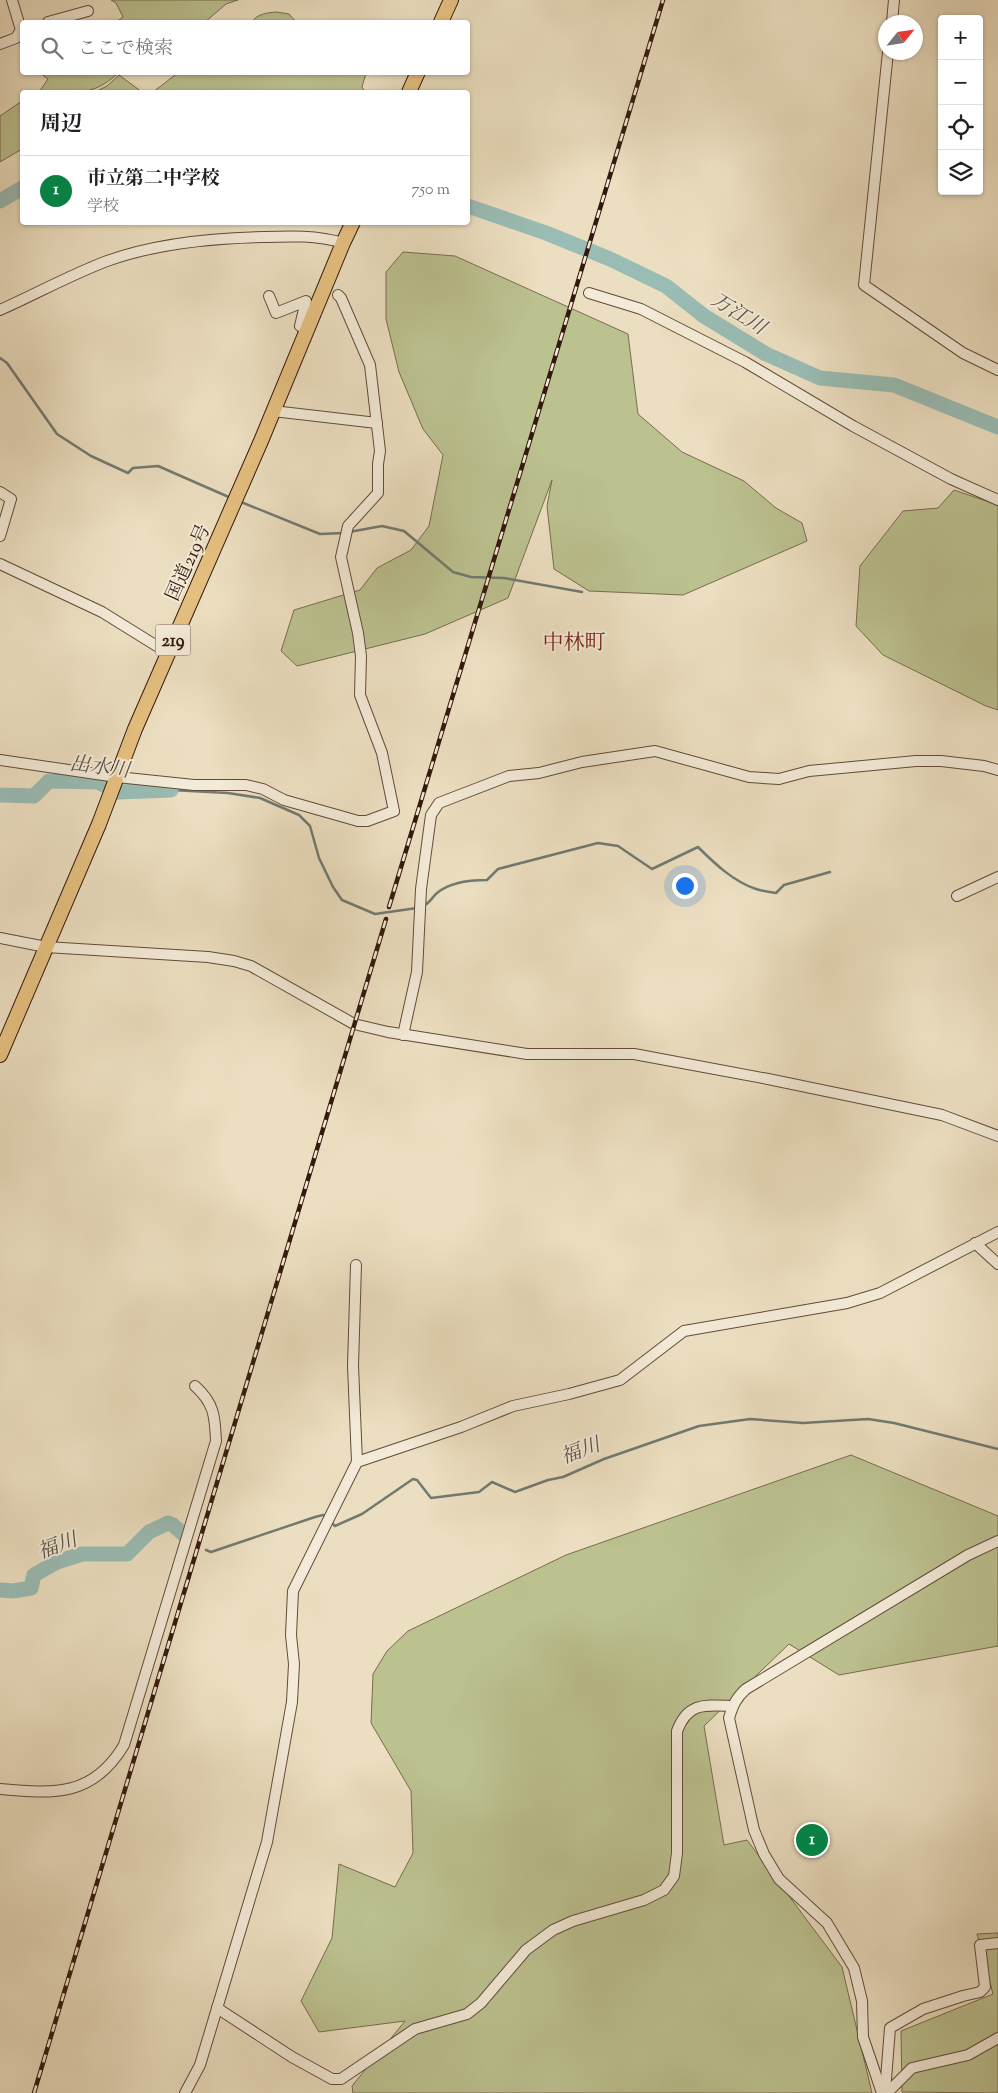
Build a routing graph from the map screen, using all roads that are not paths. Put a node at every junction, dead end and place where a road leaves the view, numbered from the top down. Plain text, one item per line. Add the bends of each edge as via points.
1 (12, 0) edge
2 (451, 0) edge
3 (894, 0) edge
4 (88, 11) dead end
5 (893, 15) edge
6 (55, 20) edge
7 (442, 20) edge
8 (20, 24) edge
9 (20, 33) edge
10 (0, 44) edge
11 (887, 60) edge
12 (417, 75) edge
13 (410, 90) edge
14 (352, 225) edge
15 (343, 243) junction
16 (589, 293) dead end
17 (338, 295) dead end
18 (269, 296) dead end
19 (0, 310) edge
20 (307, 330) junction
21 (998, 370) edge
22 (273, 411) junction
23 (377, 423) junction
24 (0, 492) edge
25 (998, 500) edge
26 (0, 536) edge
27 (0, 564) edge
28 (168, 653) junction
29 (0, 760) edge
30 (998, 770) edge
31 (117, 777) junction
32 (998, 877) edge
33 (957, 896) dead end
34 (0, 938) edge
35 (46, 948) junction
36 (403, 1035) junction
37 (0, 1056) edge
38 (998, 1136) edge
39 (998, 1232) edge
40 (975, 1243) junction
41 (998, 1264) edge
42 (356, 1266) dead end
43 (195, 1386) dead end
44 (357, 1462) junction
45 (998, 1541) edge
46 (732, 1706) junction
47 (0, 1789) edge
48 (998, 1943) edge
49 (217, 2008) junction
50 (998, 2038) edge
51 (185, 2093) edge
52 (885, 2093) edge

1 - 8 street
2 - 7 highway
3 - 5 street
4 - 6 street
9 - 10 street via 16,38
11 - 21 street via 864,285 963,353
12 - 13 highway
14 - 15 highway, 国道219号 / 219
15 - 19 street via 327,238 243,237 161,246 108,261
15 - 20 highway, 国道219号 / 219
16 - 25 street via 641,309 745,362 951,479
17 - 23 street via 370,365
18 - 20 street via 276,313 306,301 300,326
20 - 22 highway, 国道219号 / 219
22 - 23 street
22 - 28 highway, 国道219号 / 219
23 - 31 street via 380,451 378,493 348,526 341,557 358,633 360,695 382,753 394,811 358,821 284,800 263,789
24 - 26 street via 11,499
27 - 28 street via 102,612
28 - 31 highway, 国道219号 / 219
29 - 31 street
30 - 36 street via 941,761 809,771 779,779 749,778 655,751 509,776 440,803 431,815 421,889 417,972
31 - 35 highway, 国道219号 / 219
32 - 33 street
34 - 35 street
35 - 36 street via 234,961 263,972 354,1024
35 - 37 highway, 国道219号 / 219
36 - 38 street via 527,1054 634,1054 942,1115
39 - 40 street
40 - 41 street
40 - 44 street via 880,1293 847,1302 684,1331 620,1380 513,1406
42 - 44 street via 353,1366
43 - 47 street via 206,1396 216,1418 216,1441 124,1745 109,1767 76,1788 48,1793
44 - 49 street via 293,1591 290,1636 294,1664 292,1702 279,1778 267,1842
45 - 46 street via 968,1555 778,1669 746,1689
46 - 49 street via 699,1706 687,1712 677,1731 677,1866 670,1884 644,1900 553,1930 526,1950 481,2003 467,2014 414,2029 356,2070 332,2079
46 - 52 street via 730,1727 759,1844 779,1879 827,1923 854,1968 862,2001 863,2038
48 - 52 street via 980,1945 985,1987 980,1992 923,2009 890,2028
49 - 51 street via 200,2065
50 - 52 street via 963,2057 912,2068

